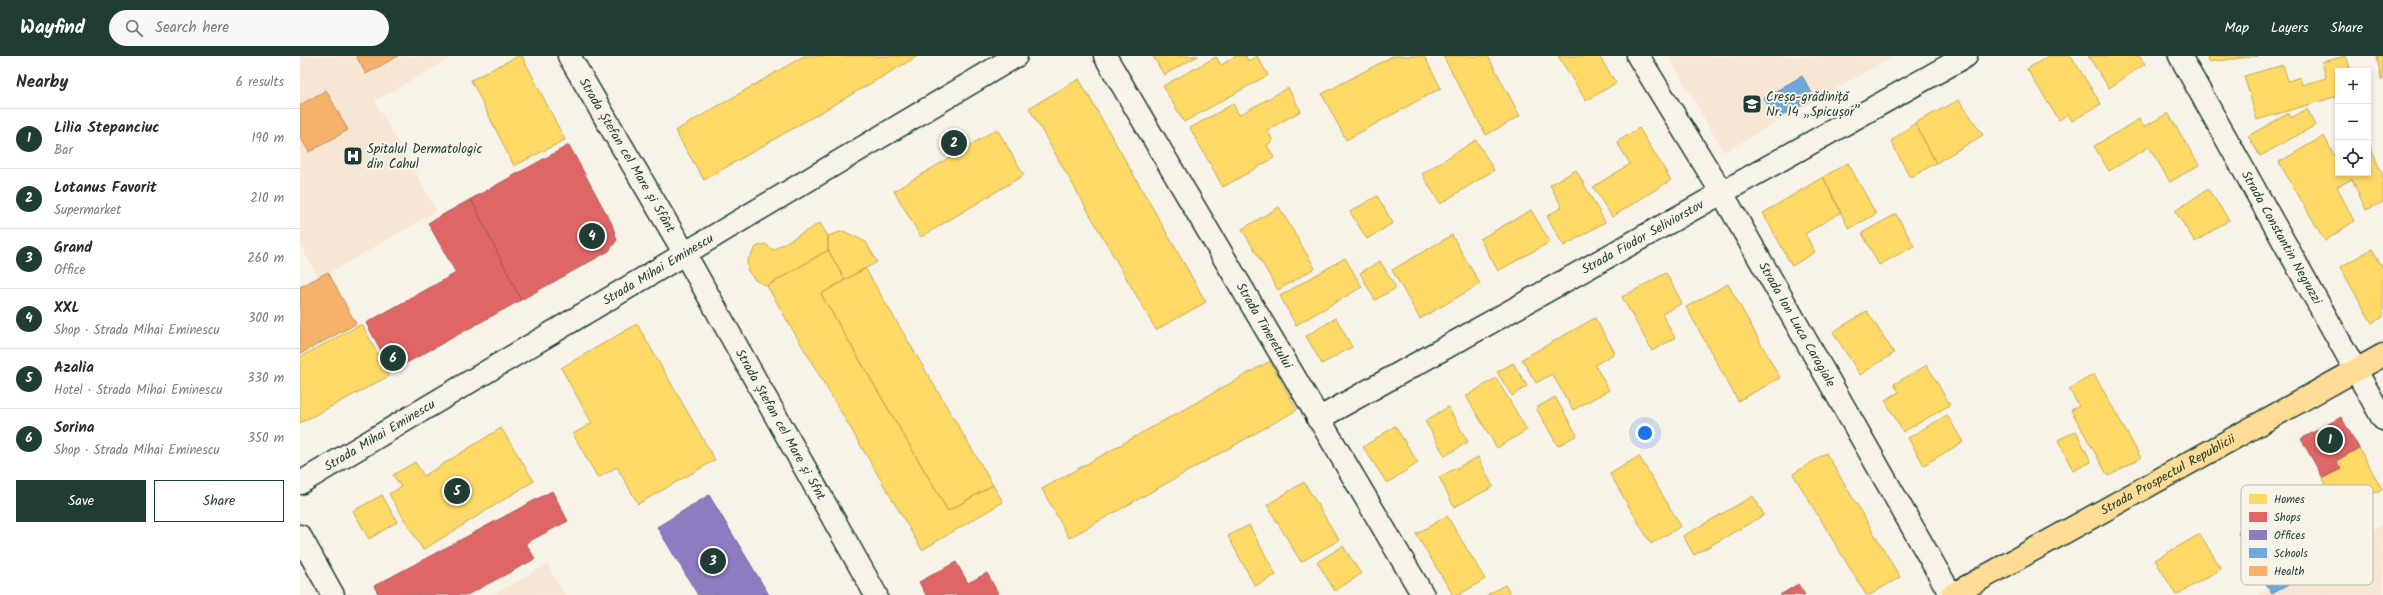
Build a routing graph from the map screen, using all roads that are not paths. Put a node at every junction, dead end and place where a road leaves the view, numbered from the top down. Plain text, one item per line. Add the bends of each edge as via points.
1 (569, 56) edge
2 (1016, 56) edge
3 (1105, 56) edge
4 (1638, 56) edge
5 (1966, 56) edge
6 (2180, 56) edge
7 (1722, 193) junction
8 (685, 254) junction
9 (2383, 355) edge
10 (2355, 370) junction
11 (1318, 419) junction
12 (2383, 419) edge
13 (300, 483) edge
14 (300, 536) edge
15 (333, 595) edge
16 (876, 595) edge
17 (1422, 595) edge
18 (1951, 595) edge

1 - 8 street, Strada Ștefan cel Mare și Sfânt
2 - 8 street, Strada Mihai Eminescu
3 - 11 street, Strada Tineretului
4 - 7 street, Strada Ion Luca Caragiale
5 - 7 street, Strada Fiodor Seliviorstov
6 - 10 street, Strada Constantin Negruzzi
7 - 11 street, Strada Fiodor Seliviorstov
7 - 18 street, Strada Ion Luca Caragiale
8 - 13 street, Strada Mihai Eminescu
8 - 16 street, Strada Ștefan cel Mare și Sfnt
9 - 10 main road, Strada Prospectul Republicii
10 - 12 street, Strada Constantin Negruzzi
10 - 18 main road, Strada Prospectul Republicii
11 - 17 street, Strada Tineretului
14 - 15 street

